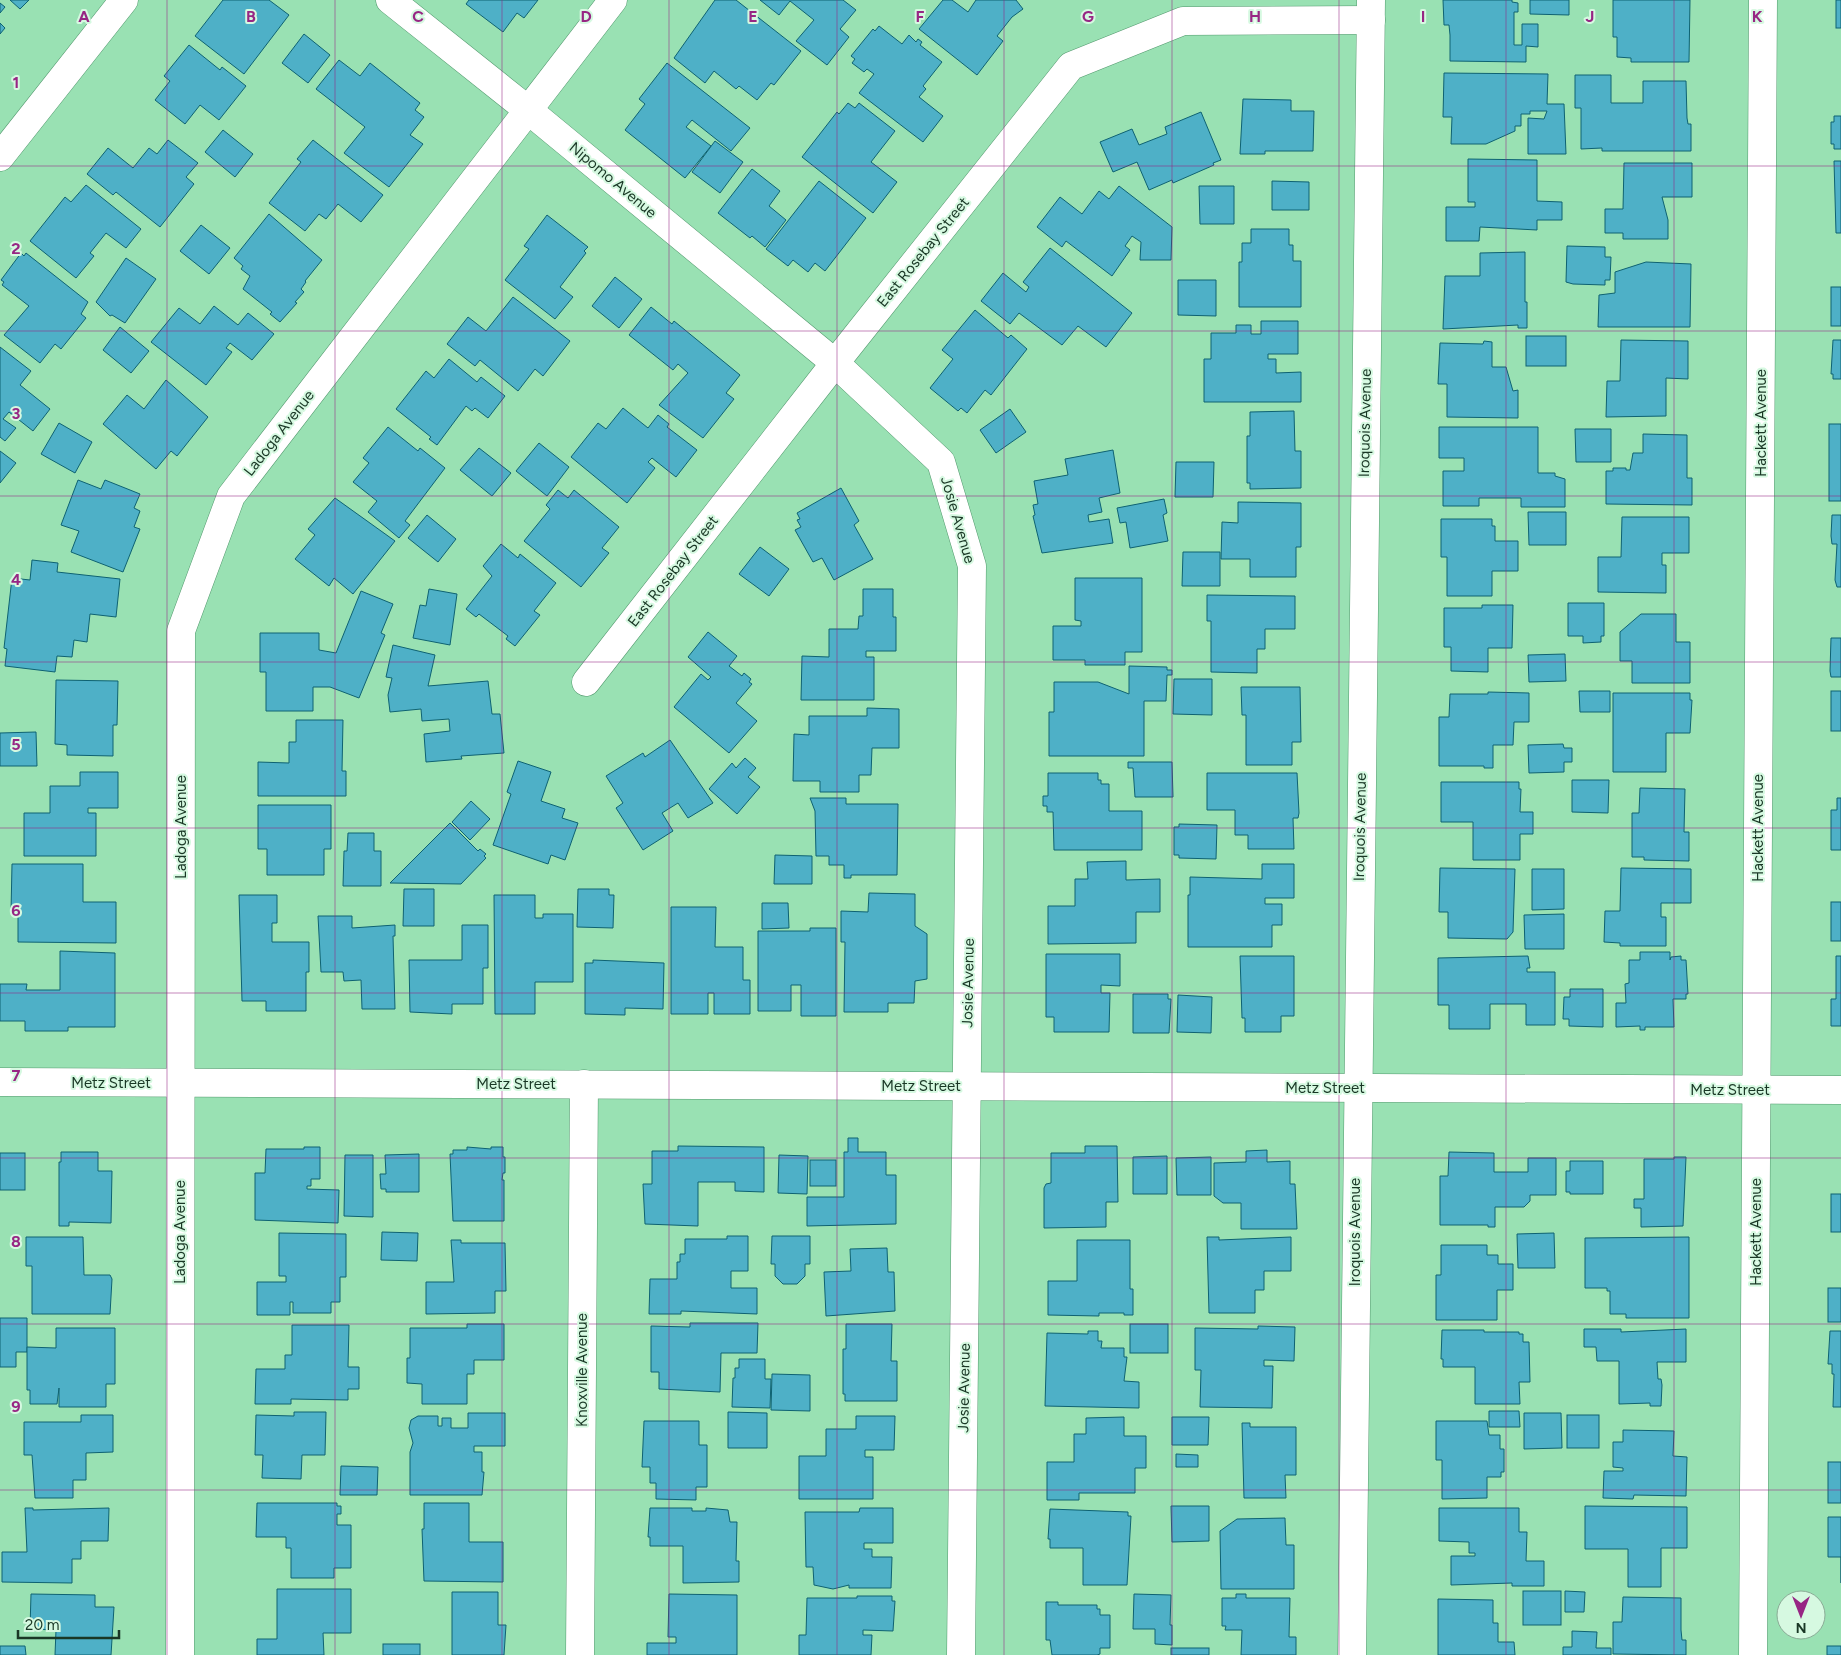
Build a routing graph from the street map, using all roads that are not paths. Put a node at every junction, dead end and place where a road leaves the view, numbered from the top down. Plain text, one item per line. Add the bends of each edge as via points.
1 (124, 0) edge
2 (390, 0) edge
3 (613, 0) edge
4 (1763, 0) edge
5 (1371, 10) edge
6 (528, 110) junction
7 (0, 157) edge
8 (835, 363) junction
9 (586, 682) dead end
10 (0, 1082) edge
11 (180, 1083) junction
12 (584, 1084) junction
13 (967, 1086) junction
14 (1357, 1088) junction
15 (1757, 1090) junction
16 (1841, 1090) edge
17 (180, 1655) edge
18 (580, 1655) edge
19 (962, 1655) edge
20 (1352, 1655) edge
21 (1753, 1655) edge

1 - 7 street
2 - 6 street, Nipomo Avenue
3 - 6 street
4 - 15 street, Hackett Avenue
5 - 8 street, East Rosebay Street via 1183,22 1071,66
5 - 14 street, Iroquois Avenue
6 - 8 street, Nipomo Avenue
6 - 11 street, Ladoga Avenue via 231,496 181,631
8 - 9 street, East Rosebay Street
8 - 13 street, Josie Avenue via 941,462 972,566
10 - 11 street, Metz Street
11 - 12 street, Metz Street
11 - 17 street, Ladoga Avenue
12 - 13 street, Metz Street
12 - 18 street, Knoxville Avenue
13 - 14 street, Metz Street
13 - 19 street, Josie Avenue
14 - 15 street, Metz Street
14 - 20 street, Iroquois Avenue
15 - 16 street, Metz Street
15 - 21 street, Hackett Avenue

